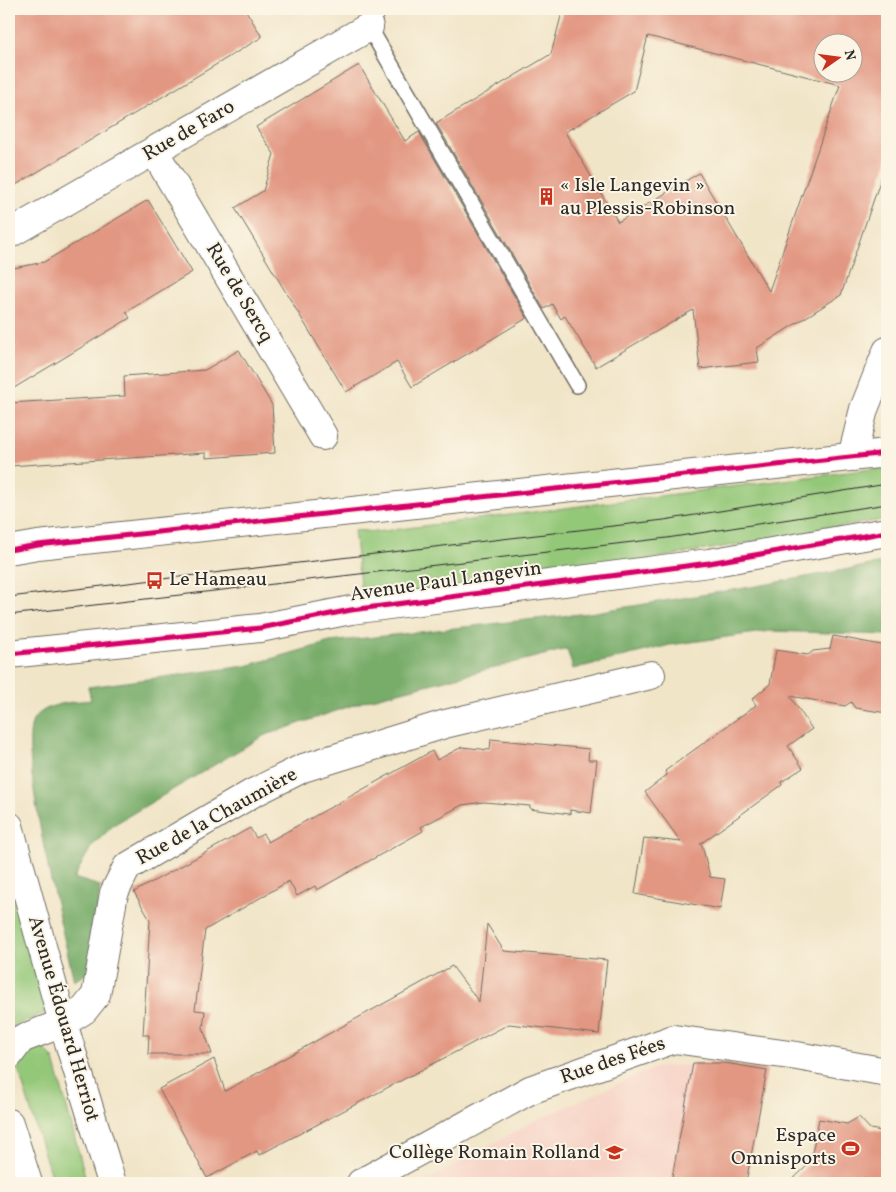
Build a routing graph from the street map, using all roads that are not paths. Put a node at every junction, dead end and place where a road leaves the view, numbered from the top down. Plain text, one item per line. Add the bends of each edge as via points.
1 (374, 18) edge
2 (154, 151) junction
3 (9, 234) edge
4 (887, 351) edge
5 (577, 385) dead end
6 (323, 436) dead end
7 (887, 453) edge
8 (852, 457) junction
9 (887, 532) edge
10 (9, 550) edge
11 (9, 654) edge
12 (651, 676) dead end
13 (9, 826) edge
14 (63, 1023) junction
15 (9, 1055) edge
16 (887, 1072) edge
17 (9, 1123) edge
18 (28, 1183) edge
19 (112, 1183) edge
20 (360, 1183) edge

1 - 2 street, Rue de Faro
1 - 5 lane
2 - 3 street, Rue de Faro
2 - 6 street, Rue de Sercq
4 - 8 street via 864,410
7 - 8 street
8 - 10 street
9 - 11 street, Avenue Paul Langevin via 709,562 351,610 260,628
12 - 14 street, Rue de la Chaumière via 445,724 303,768 251,794 127,867 114,894 96,995 84,1010
13 - 14 street, Avenue Édouard Herriot
14 - 15 street, Rue de la Chaumière via 22,1039
14 - 19 street, Avenue Édouard Herriot
16 - 20 street, Rue des Fées via 674,1040 530,1090
17 - 18 street

